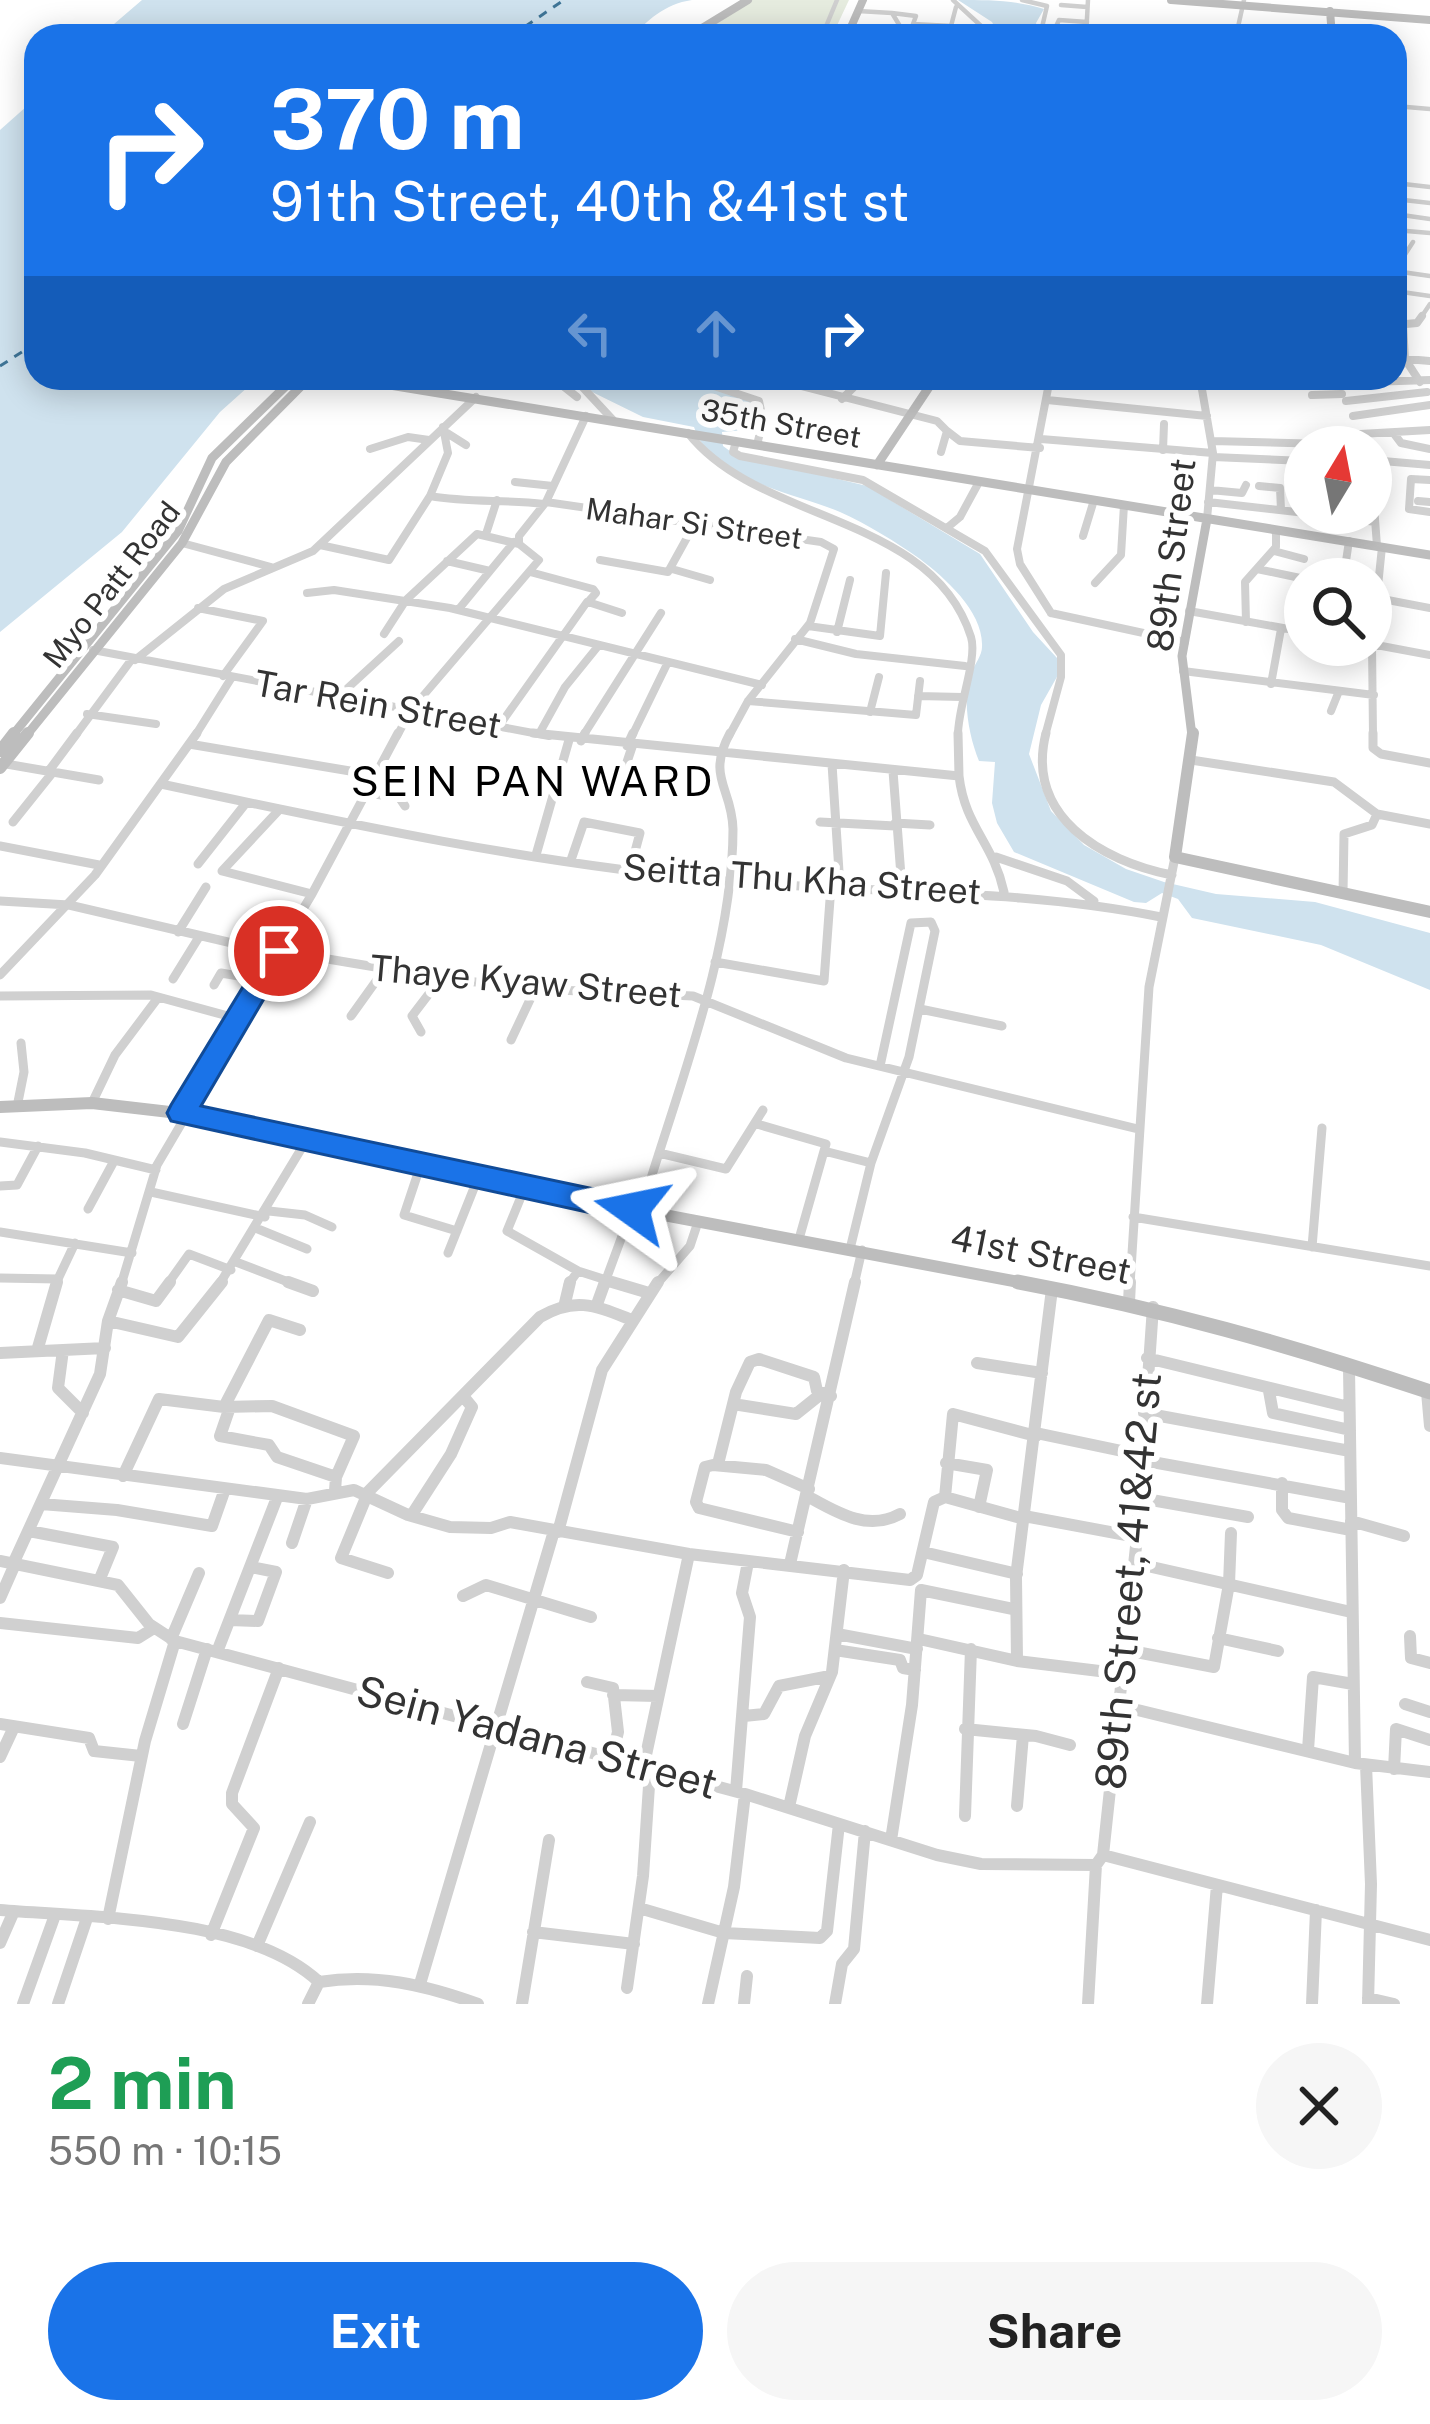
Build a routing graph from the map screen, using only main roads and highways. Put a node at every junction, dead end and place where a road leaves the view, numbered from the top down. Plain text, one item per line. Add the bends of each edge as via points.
1 (743, 0) edge
2 (1171, 0) edge
3 (1190, 0) edge
4 (1243, 3) edge
5 (1330, 12) junction
6 (1430, 20) edge
7 (700, 24) edge
8 (707, 24) edge
9 (1331, 24) edge
10 (282, 390) edge
11 (297, 390) edge
12 (429, 390) edge
13 (927, 390) edge
14 (877, 465) junction
15 (1207, 519) junction
16 (184, 532) junction
17 (1430, 555) edge
18 (88, 649) junction
19 (17, 737) junction
20 (0, 751) edge
21 (1, 765) edge
22 (1430, 912) edge
23 (0, 1108) edge
24 (1429, 1392) edge

1 - 7 main road
1 - 8 main road
2 - 4 main road
3 - 4 main road
4 - 5 main road
5 - 6 main road
5 - 9 main road
10 - 16 main road, Myo Patt Road via 212,458
11 - 16 main road, Myo Patt Road via 226,462
12 - 14 main road, 35th Street
13 - 14 main road
14 - 15 main road, 35th Street
15 - 17 main road, 35th Street
15 - 22 main road, 89th Street via 1185,643 1194,717 1175,857
16 - 18 main road, Myo Patt Road
16 - 18 main road, Myo Patt Road
18 - 19 main road, Myo Patt Road
19 - 20 main road, Myo Patt Road
19 - 21 main road, Myo Patt Road
23 - 24 main road, 41st Street via 92,1102 184,1113 420,1167 1153,1307

